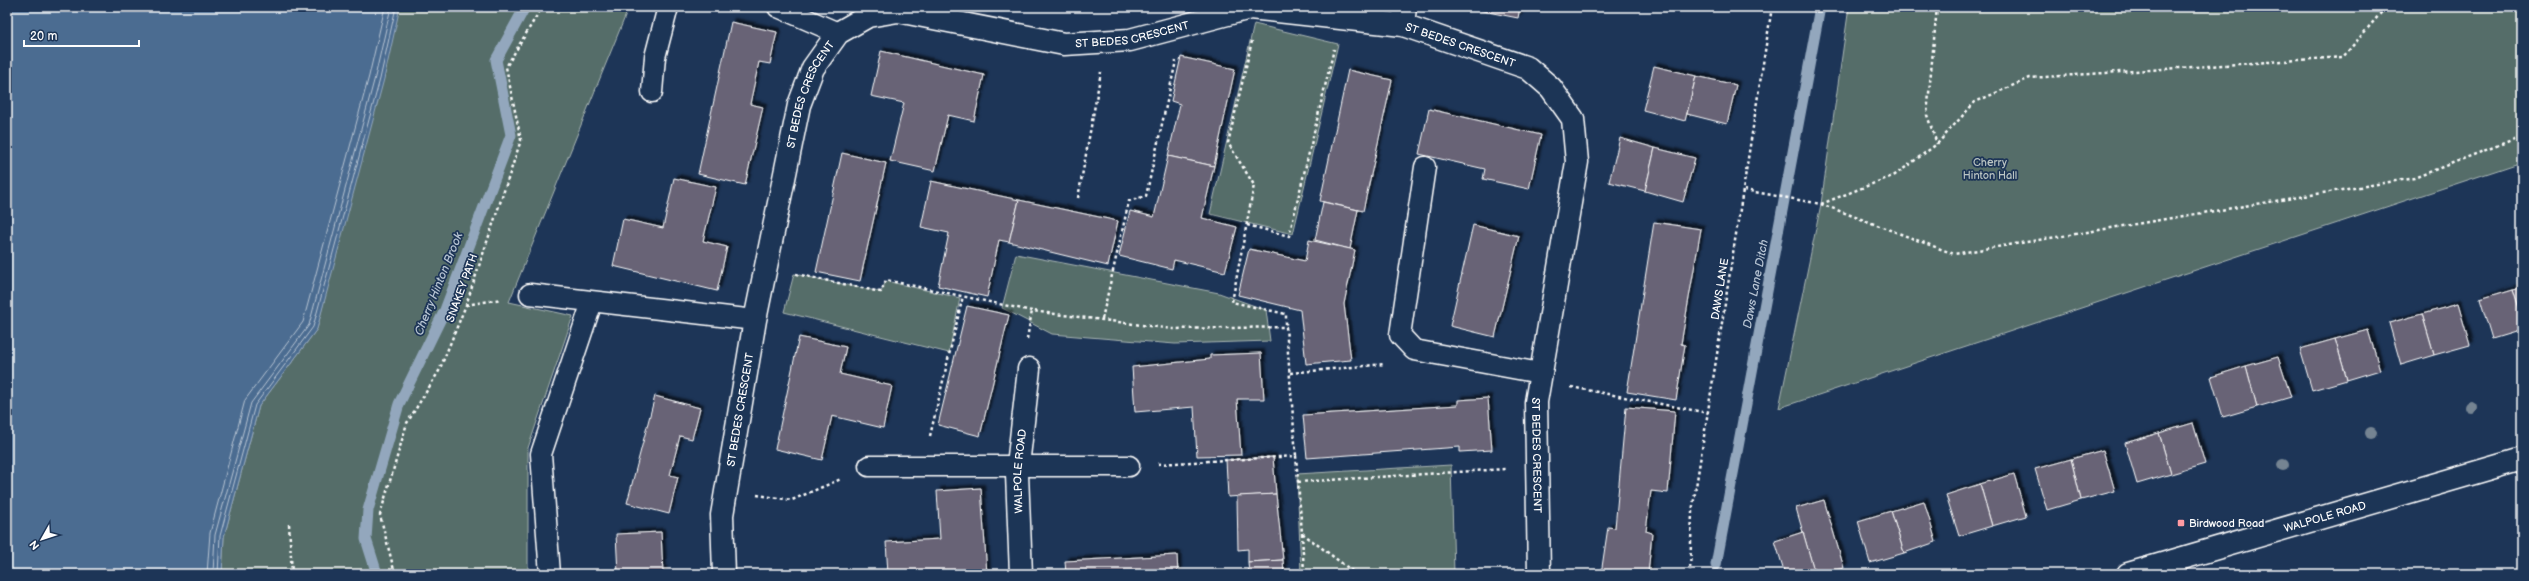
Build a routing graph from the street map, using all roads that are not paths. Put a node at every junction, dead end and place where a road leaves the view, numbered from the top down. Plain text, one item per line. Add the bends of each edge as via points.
1 (668, 7) edge
2 (778, 7) edge
3 (1404, 16) edge
4 (838, 33) junction
5 (652, 92) dead end
6 (1425, 167) dead end
7 (530, 294) dead end
8 (592, 302) junction
9 (756, 320) junction
10 (1029, 369) dead end
11 (1540, 377) junction
12 (2522, 459) edge
13 (869, 466) road end
14 (1017, 466) junction
15 (1129, 466) road end
16 (550, 574) edge
17 (724, 574) edge
18 (1021, 574) edge
19 (1539, 574) edge
20 (2128, 574) edge

1 - 5 lane via 654,57
2 - 4 lane
3 - 4 street, ST BEDES CRESCENT via 1342,18 1250,8 1130,40 1064,44 898,11 868,16
3 - 11 street, ST BEDES CRESCENT via 1528,68 1551,88 1573,120 1577,162
4 - 9 street, ST BEDES CRESCENT via 813,68 799,105
6 - 11 lane via 1400,335 1414,350
7 - 8 lane
8 - 9 lane
8 - 16 lane via 541,454
9 - 17 street, ST BEDES CRESCENT via 722,515
10 - 14 street, WALPOLE ROAD
11 - 19 street, ST BEDES CRESCENT via 1536,402
12 - 20 street, WALPOLE ROAD
13 - 14 lane
14 - 15 lane
14 - 18 street, WALPOLE ROAD

